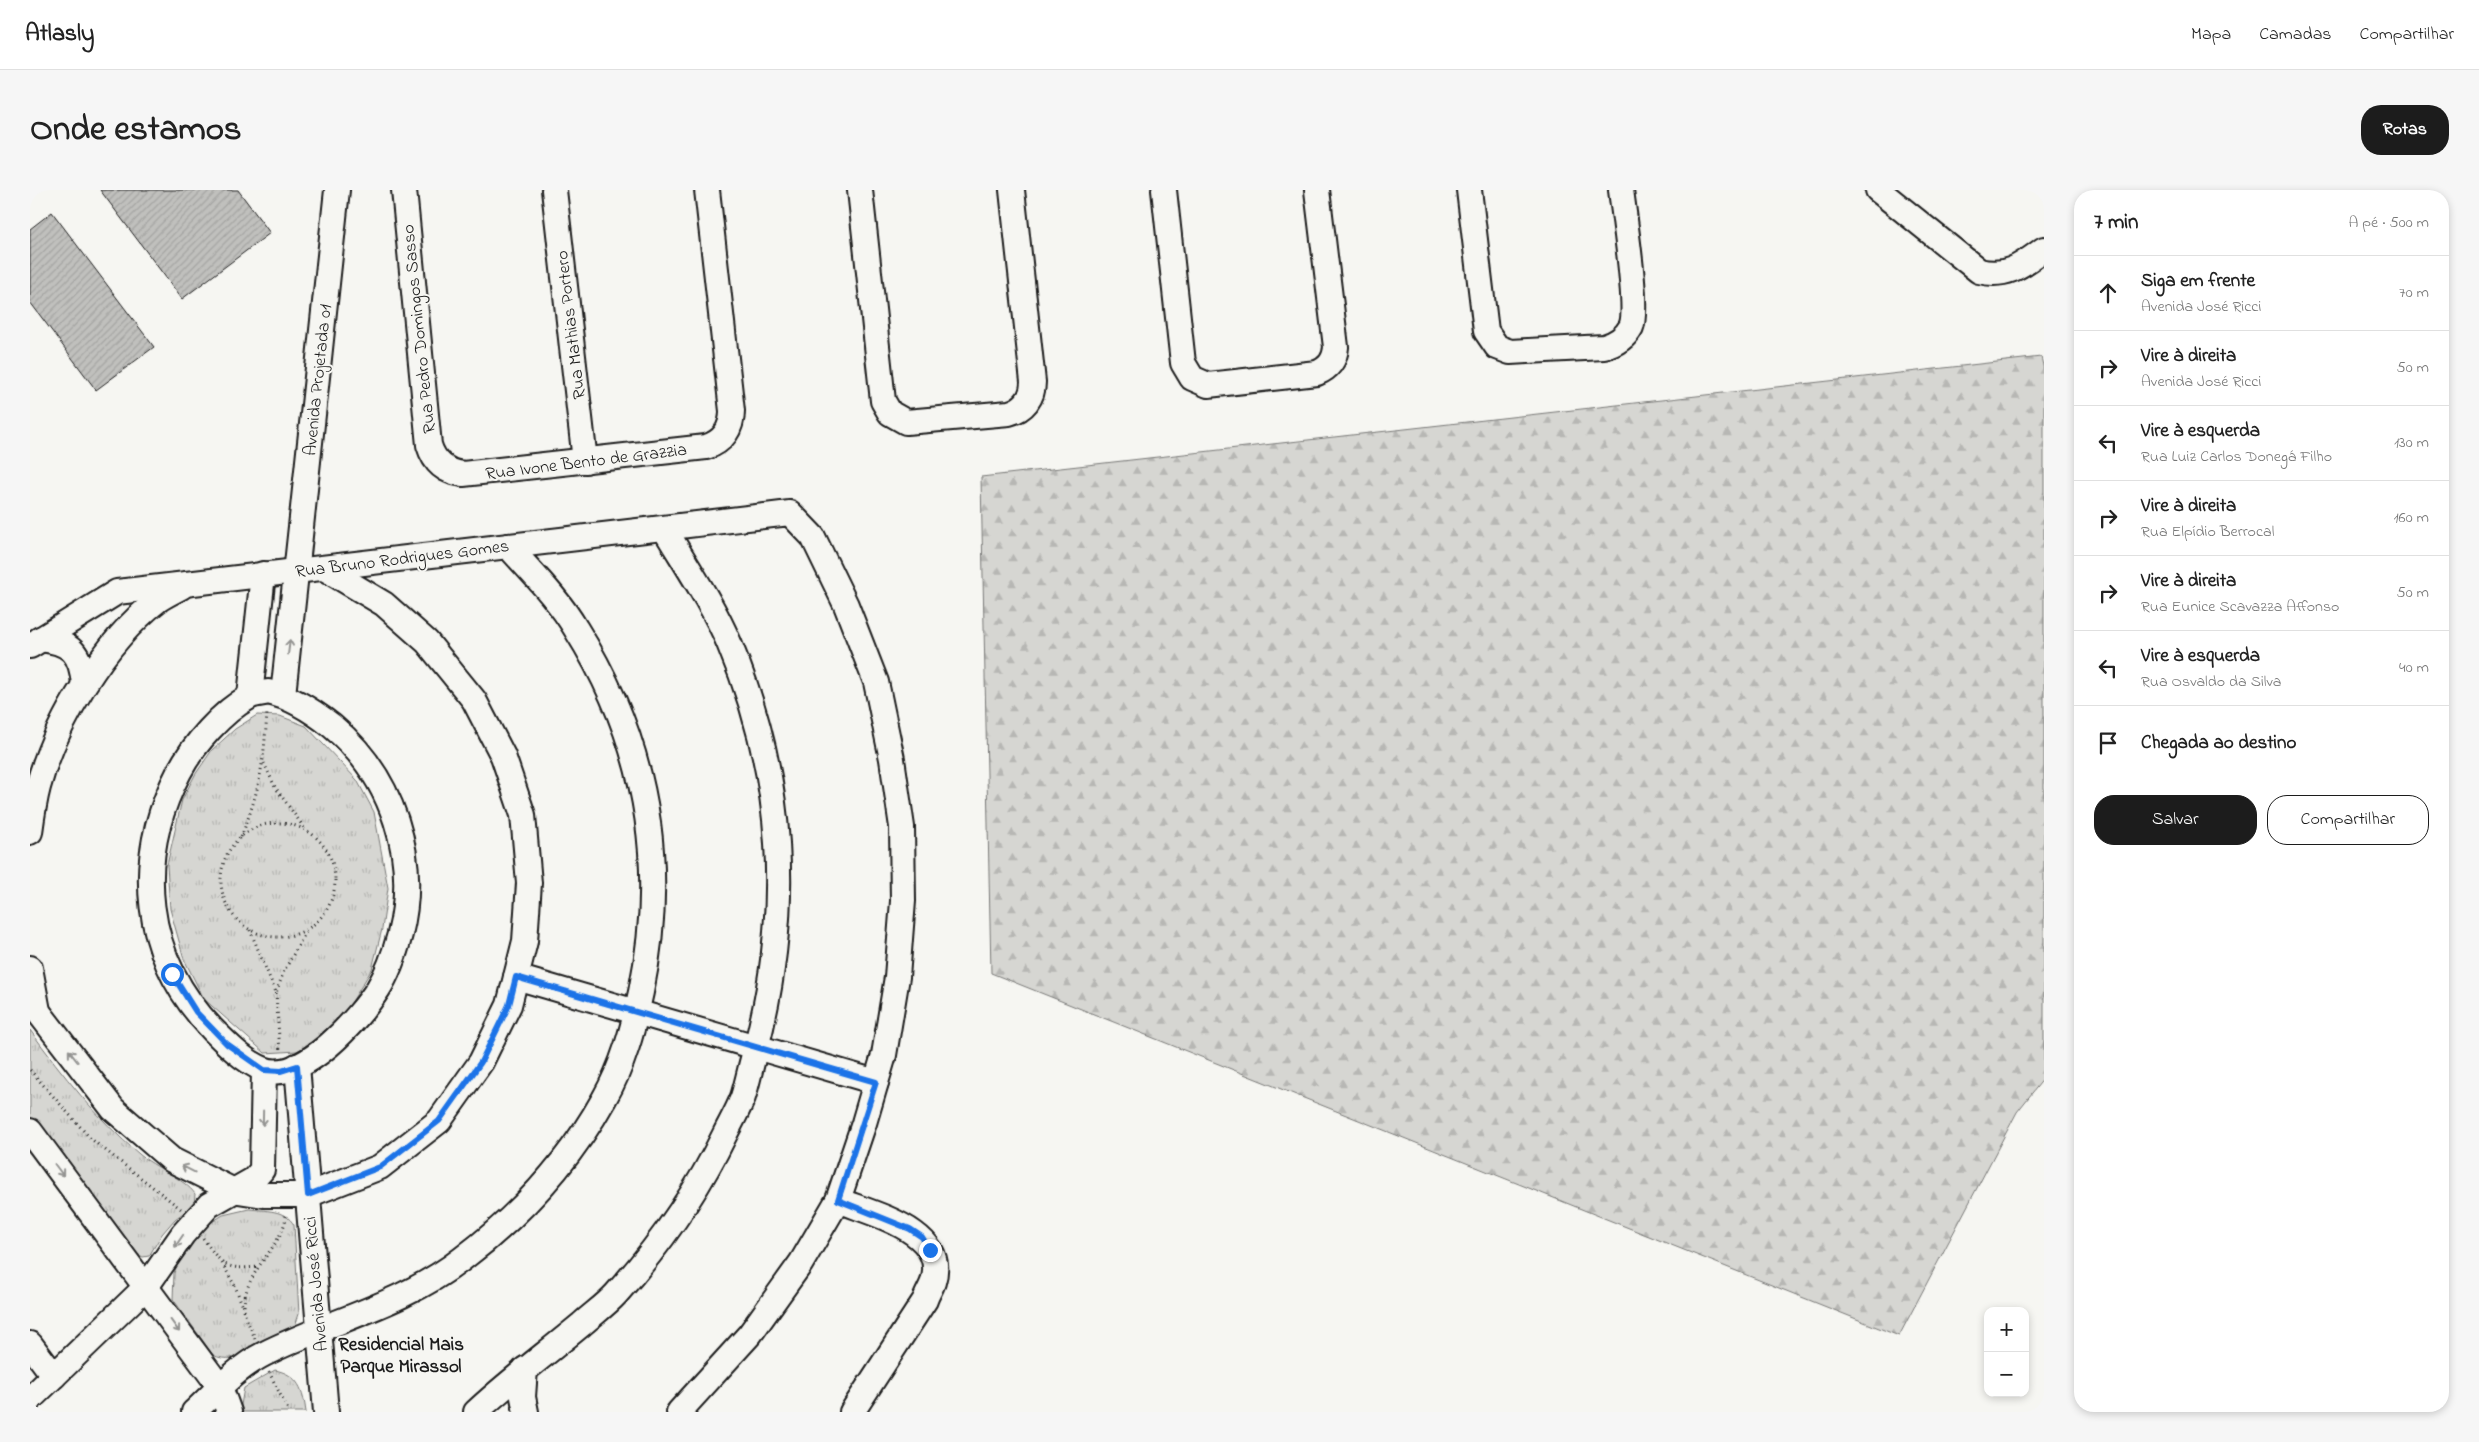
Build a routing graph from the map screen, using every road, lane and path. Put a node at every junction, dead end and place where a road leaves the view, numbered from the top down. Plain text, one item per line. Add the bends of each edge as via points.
1 (337, 190) edge
2 (404, 190) edge
3 (554, 190) edge
4 (707, 190) edge
5 (860, 190) edge
6 (1012, 190) edge
7 (1164, 190) edge
8 (1317, 190) edge
9 (1469, 190) edge
10 (1621, 190) edge
11 (1878, 190) edge
12 (2044, 249) edge
13 (585, 461) junction
14 (441, 466) joint
15 (664, 528) junction
16 (508, 546) junction
17 (324, 568) junction
18 (298, 570) junction
19 (263, 574) junction
20 (187, 584) junction
21 (35, 643) edge
22 (84, 684) junction
23 (283, 695) junction
24 (250, 696) junction
25 (306, 831) junction
26 (30, 832) edge
27 (240, 838) junction
28 (250, 929) junction
29 (307, 929) junction
30 (30, 968) edge
31 (516, 977) junction
32 (34, 1006) edge
33 (636, 1012) junction
34 (756, 1047) junction
35 (297, 1066) junction
36 (30, 1070) edge
37 (264, 1070) junction
38 (876, 1082) junction
39 (30, 1131) edge
40 (232, 1190) junction
41 (308, 1195) junction
42 (838, 1200) junction
43 (193, 1223) junction
44 (222, 1263) junction
45 (258, 1267) dead end
46 (146, 1287) junction
47 (244, 1308) dead end
48 (318, 1332) junction
49 (30, 1344) edge
50 (525, 1369) junction
51 (54, 1376) junction
52 (220, 1387) junction
53 (30, 1399) edge
54 (194, 1412) edge
55 (229, 1412) edge
56 (326, 1412) edge
57 (476, 1412) edge
58 (526, 1412) edge
59 (679, 1412) edge
60 (852, 1412) edge

1 - 18 street, Avenida Projetada 01
2 - 14 street, Rua Pedro Domingos Sasso via 430,445
3 - 13 street, Rua Mathias Portero
4 - 13 street, Rua Ivone Bento de Grazzia via 732,411 728,432 706,447
5 - 6 street via 883,402 893,417 910,422 1013,412 1025,404 1032,391
7 - 8 street via 1183,363 1192,378 1212,385 1313,374 1328,367 1335,356
9 - 10 street via 1485,327 1493,344 1515,352 1604,347 1615,343 1630,328 1634,311
11 - 12 street via 1972,268 1993,274 2015,270
13 - 14 street, Rua Ivone Bento de Grazzia via 462,474
15 - 16 street, Rua Bruno Rodrigues Gomes
15 - 34 street via 728,641 751,702 767,765 776,821 780,884 764,1015
15 - 38 street, Rua Bruno Rodrigues Gomes via 790,513 813,537 846,605 876,682 902,827 904,901 897,977 884,1055
16 - 17 street, Rua Bruno Rodrigues Gomes
16 - 33 street via 575,626 628,731 643,786 653,902 647,962
17 - 18 street, Rua Bruno Rodrigues Gomes
17 - 31 street via 384,604 427,642 474,700 503,756 523,814 529,883 525,941
18 - 19 street, Rua Bruno Rodrigues Gomes
23 -> 18 street
19 - 20 street, Rua Bruno Rodrigues Gomes
19 - 24 street
20 - 21 street, Rua Bruno Rodrigues Gomes via 117,592
20 - 22 street via 152,606 122,635
21 - 22 street via 58,641 73,651 82,666
22 - 26 street via 57,734 41,778
23 - 24 street via 268,692
23 - 35 street via 317,714 347,738 371,768 390,802 402,838 407,876 405,915 396,952 380,987 357,1018 336,1038
24 - 37 street via 215,724 186,759 169,791 153,842 150,887 156,931 172,974 196,1012 227,1044
25 - 27 path via 272,824
25 - 27 path via 275,787 264,762
25 - 29 path via 324,846 334,868 335,880 331,903 317,922
27 - 28 path via 226,857 222,891 232,913
28 - 29 path via 272,936 290,935
28 - 29 path via 276,993
30 - 32 street
31 - 33 street
31 - 41 street via 509,1005 481,1062 439,1121 380,1167
40 -> 32 street via 172,1160 113,1109
33 - 34 street
33 - 48 street via 632,1035 605,1098 560,1165 515,1216 460,1261 398,1299
34 - 38 street
34 - 50 street via 742,1098 708,1170 659,1243 614,1296
35 - 37 street via 281,1071
35 - 41 street, Avenida José Ricci
36 - 43 path via 91,1140 157,1188
37 -> 40 street via 262,1170 253,1180
38 - 42 street
39 -> 46 street
40 - 41 street via 285,1196
40 - 43 street via 209,1205
41 - 48 street, Avenida José Ricci
42 - 59 street via 801,1263 750,1334
42 - 60 street via 910,1229 922,1237 935,1264 934,1282 925,1300
43 - 44 path
43 -> 46 street
44 - 45 path via 237,1269
44 - 47 path
46 - 51 street
46 -> 52 street
48 - 52 street via 262,1355
48 - 56 street, Avenida José Ricci
49 - 51 street
50 - 57 street
50 - 58 street via 523,1397
51 - 53 street
52 - 54 street
52 - 55 street

